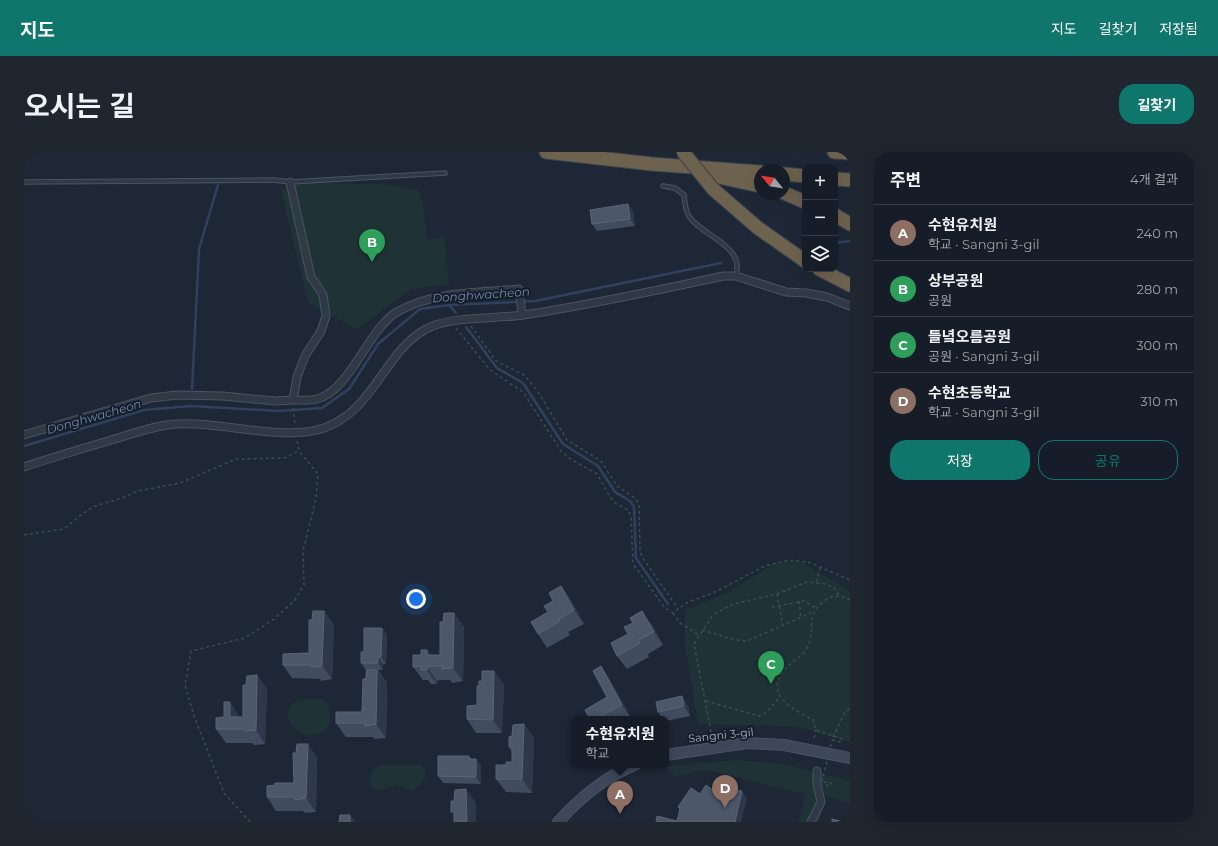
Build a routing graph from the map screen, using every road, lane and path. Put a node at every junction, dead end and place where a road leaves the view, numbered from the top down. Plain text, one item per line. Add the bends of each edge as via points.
1 (546, 152) edge
2 (683, 152) edge
3 (834, 152) edge
4 (850, 153) edge
5 (652, 164) junction
6 (754, 172) edge
7 (445, 173) dead end
8 (790, 175) edge
9 (802, 176) edge
10 (838, 179) edge
11 (850, 180) edge
12 (24, 182) edge
13 (290, 182) junction
14 (754, 185) edge
15 (663, 186) dead end
16 (790, 196) edge
17 (802, 201) edge
18 (838, 217) edge
19 (850, 224) edge
20 (802, 259) edge
21 (825, 272) edge
22 (736, 276) junction
23 (850, 285) edge
24 (850, 306) edge
25 (522, 313) junction
26 (467, 320) junction
27 (450, 323) junction
28 (293, 403) junction
29 (296, 430) junction
30 (24, 435) edge
31 (299, 451) junction
32 (24, 466) edge
33 (24, 535) edge
34 (820, 568) junction
35 (850, 580) edge
36 (816, 582) junction
37 (777, 594) junction
38 (840, 597) junction
39 (850, 600) edge
40 (798, 601) junction
41 (779, 605) junction
42 (772, 607) dead end
43 (816, 608) junction
44 (678, 609) junction
45 (813, 612) junction
46 (673, 614) junction
47 (801, 619) junction
48 (783, 626) junction
49 (702, 630) junction
50 (699, 635) junction
51 (780, 696) junction
52 (706, 701) junction
53 (850, 708) edge
54 (816, 730) junction
55 (711, 732) dead end
56 (833, 737) junction
57 (814, 738) dead end
58 (669, 755) edge
59 (850, 758) edge
60 (629, 768) edge
61 (817, 771) dead end
62 (817, 785) junction
63 (250, 822) edge
64 (558, 822) edge
65 (811, 822) edge

1 - 5 highway
2 - 20 highway, bridge via 713,188 758,228
3 - 4 highway
5 - 6 highway
5 - 14 highway
7 - 13 lane
8 - 9 highway
10 - 11 highway
12 - 13 lane
13 - 28 street via 311,277 323,295 326,316 297,377
15 - 22 lane via 681,190 689,217 734,257 738,269
16 - 17 highway
18 - 19 highway
21 - 23 highway
22 - 24 street via 769,288 813,294
22 - 25 street via 724,276 582,305
25 - 26 street
25 - 28 street via 519,289 425,300 396,313 383,324 335,389 318,399
26 - 27 street via 455,320
26 - 44 path via 496,361 524,375 567,440 601,461 617,486 635,498 639,504 642,557
27 - 29 street via 439,324 426,330 409,342 364,401 342,420 322,428
27 - 46 path via 459,330 494,373 523,392 561,451 597,474 615,503 628,510 631,517 633,564 665,608
28 - 29 path
28 - 30 street via 177,395 151,398
29 - 31 path
29 - 32 street via 198,424 164,425
31 - 33 path via 284,458 236,459 180,483 138,491 95,506 64,529
31 - 63 path via 318,474 316,498 303,551 304,585 295,600 274,619 246,638 191,651 185,684 194,716 224,793
34 - 35 path
34 - 36 path
34 - 44 path via 808,562 789,560 765,566
36 - 37 path via 806,582
36 - 38 path via 834,588
37 - 41 path
37 - 49 path via 727,606 713,614
38 - 39 path
38 - 43 path via 830,597
40 - 41 path
40 - 43 path
40 - 47 path
41 - 42 path
41 - 48 path
43 - 45 path
44 - 46 path
45 - 47 path
45 - 51 path via 809,643 803,654 779,679
46 - 50 path via 680,623
47 - 48 path
48 - 49 path via 747,641
49 - 50 path
50 - 52 path via 694,647
51 - 52 path via 767,712 759,716
51 - 54 path via 789,706 813,720
52 - 55 path
53 - 56 path via 845,712
54 - 56 path
54 - 57 path
56 - 62 path, bridge via 842,739 841,742 832,740 822,782 831,783 831,786
58 - 59 street, Sangni 3-gil via 747,743 784,745
60 - 64 street via 585,794
61 - 62 street
62 - 65 street via 821,802

